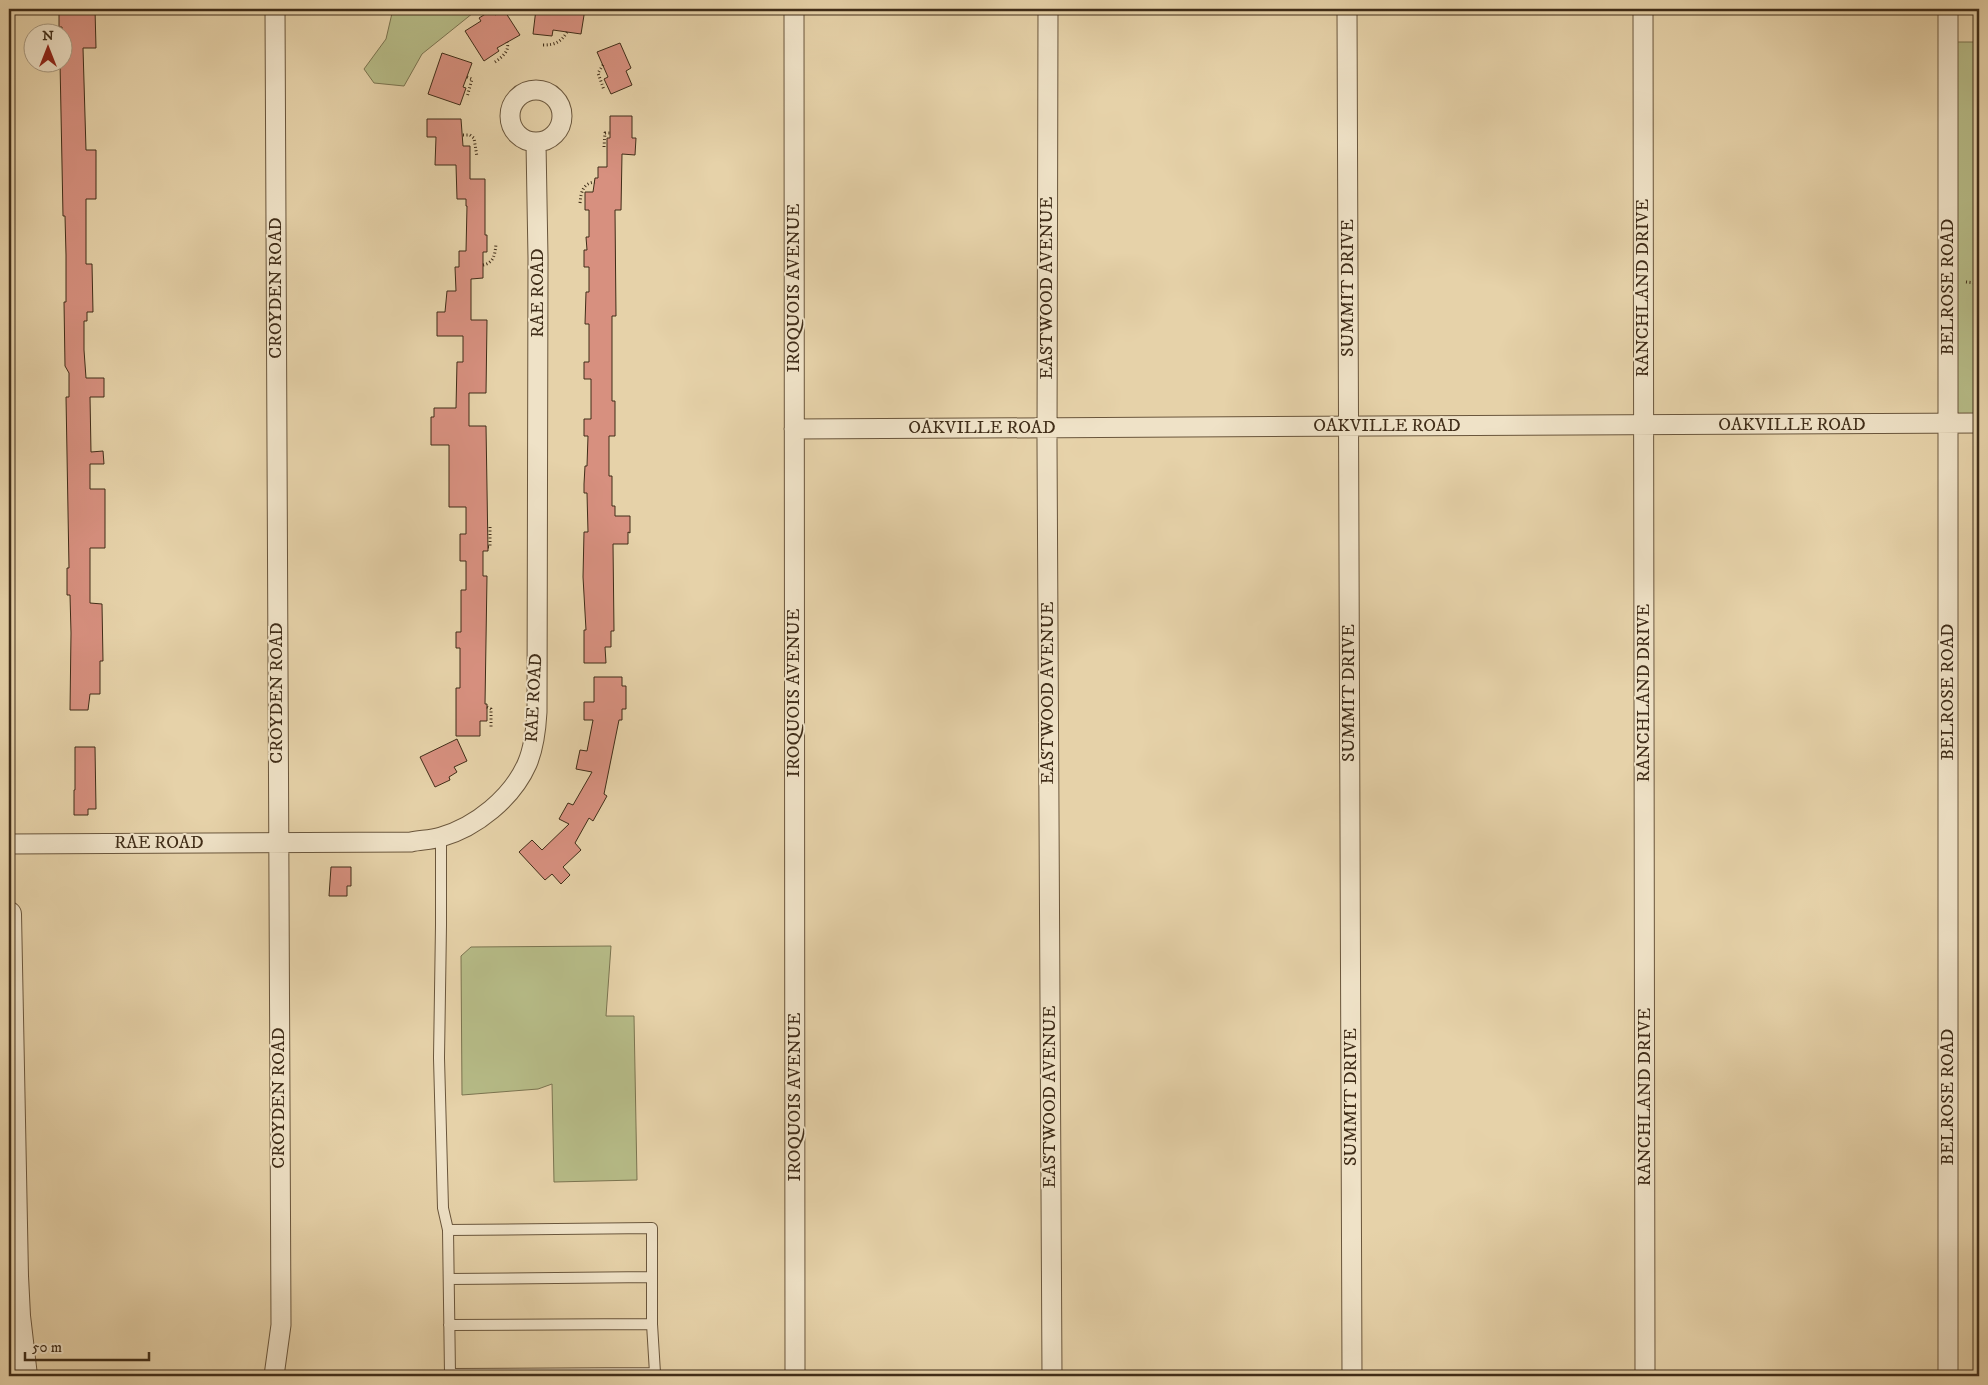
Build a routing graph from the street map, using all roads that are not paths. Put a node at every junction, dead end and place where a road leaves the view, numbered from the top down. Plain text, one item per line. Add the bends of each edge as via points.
1 (275, 9) edge
2 (794, 9) edge
3 (1048, 9) edge
4 (1347, 9) edge
5 (1643, 9) edge
6 (1948, 9) edge
7 (536, 142) dead end
8 (1948, 423) junction
9 (1979, 423) edge
10 (1348, 426) junction
11 (1643, 426) junction
12 (1047, 428) junction
13 (794, 429) junction
14 (441, 837) junction
15 (278, 842) junction
16 (9, 844) edge
17 (9, 914) edge
18 (448, 1230) junction
19 (652, 1277) junction
20 (449, 1279) junction
21 (652, 1324) junction
22 (449, 1325) junction
23 (655, 1374) edge
24 (25, 1376) edge
25 (274, 1376) edge
26 (795, 1376) edge
27 (1052, 1376) edge
28 (1352, 1376) edge
29 (1645, 1376) edge
30 (1948, 1376) edge

1 - 15 street, CROYDEN ROAD
2 - 13 street, IROQUOIS AVENUE
3 - 12 street, EASTWOOD AVENUE
4 - 10 street, SUMMIT DRIVE
5 - 11 street, RANCHLAND DRIVE
6 - 8 street, BELROSE ROAD
7 - 14 street, RAE ROAD via 536,728 526,765 517,781 484,816
8 - 9 street, OAKVILLE ROAD
8 - 11 street, OAKVILLE ROAD
8 - 30 street, BELROSE ROAD
10 - 11 street, OAKVILLE ROAD
10 - 12 street, OAKVILLE ROAD
10 - 28 street, SUMMIT DRIVE
11 - 29 street, RANCHLAND DRIVE
12 - 13 street, OAKVILLE ROAD
12 - 27 street, EASTWOOD AVENUE
13 - 26 street, IROQUOIS AVENUE
14 - 15 street, RAE ROAD via 410,842
14 - 18 lane via 439,1058 443,1208
15 - 16 street, RAE ROAD
15 - 25 street, CROYDEN ROAD via 281,1326
17 - 24 street via 16,1276
18 - 19 lane via 652,1228
18 - 20 lane
19 - 20 lane
19 - 21 lane
20 - 22 lane
21 - 22 lane
21 - 23 lane
22 - 23 lane via 450,1374

